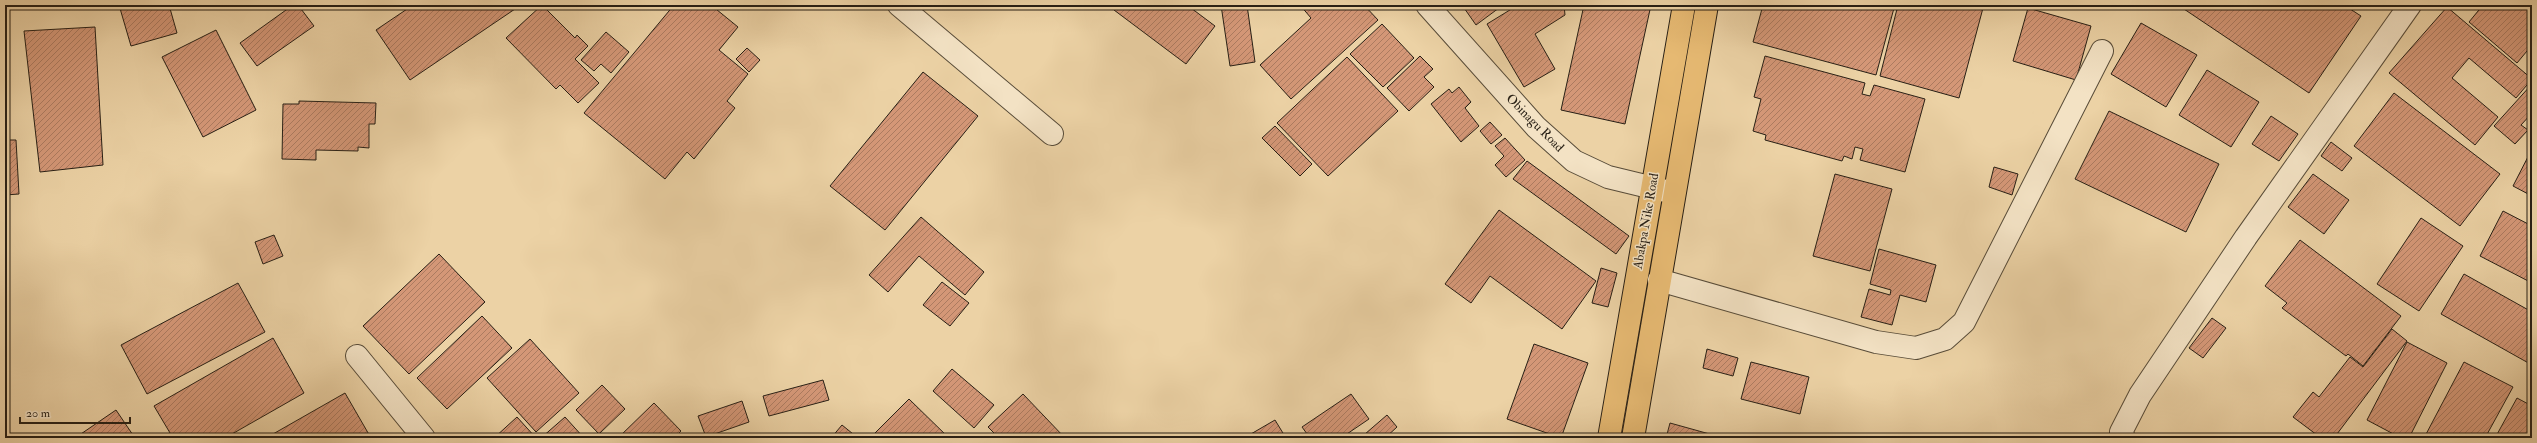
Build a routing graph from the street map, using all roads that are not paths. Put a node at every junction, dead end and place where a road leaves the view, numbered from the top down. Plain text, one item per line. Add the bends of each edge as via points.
1 (899, 5) edge
2 (1427, 5) edge
3 (1684, 5) edge
4 (1707, 5) edge
5 (2410, 5) edge
6 (2102, 51) dead end
7 (1052, 134) dead end
8 (1652, 188) junction
9 (1674, 193) junction
10 (1659, 280) junction
11 (357, 356) dead end
12 (424, 438) edge
13 (1609, 438) edge
14 (1633, 438) edge
15 (2124, 438) edge

1 - 7 street
2 - 8 street, Obinagu Road via 1536,127 1574,161 1608,177
3 - 8 main road, Abakpa Nike Road
4 - 9 main road, Abakpa Nike Road
5 - 15 street via 2246,237 2140,394 2121,432
6 - 10 street via 1964,322 1945,339 1916,348 1876,342
8 - 9 street, Obinagu Road
8 - 13 main road, Abakpa Nike Road
9 - 10 main road, Abakpa Nike Road
10 - 14 main road, Abakpa Nike Road
11 - 12 street

